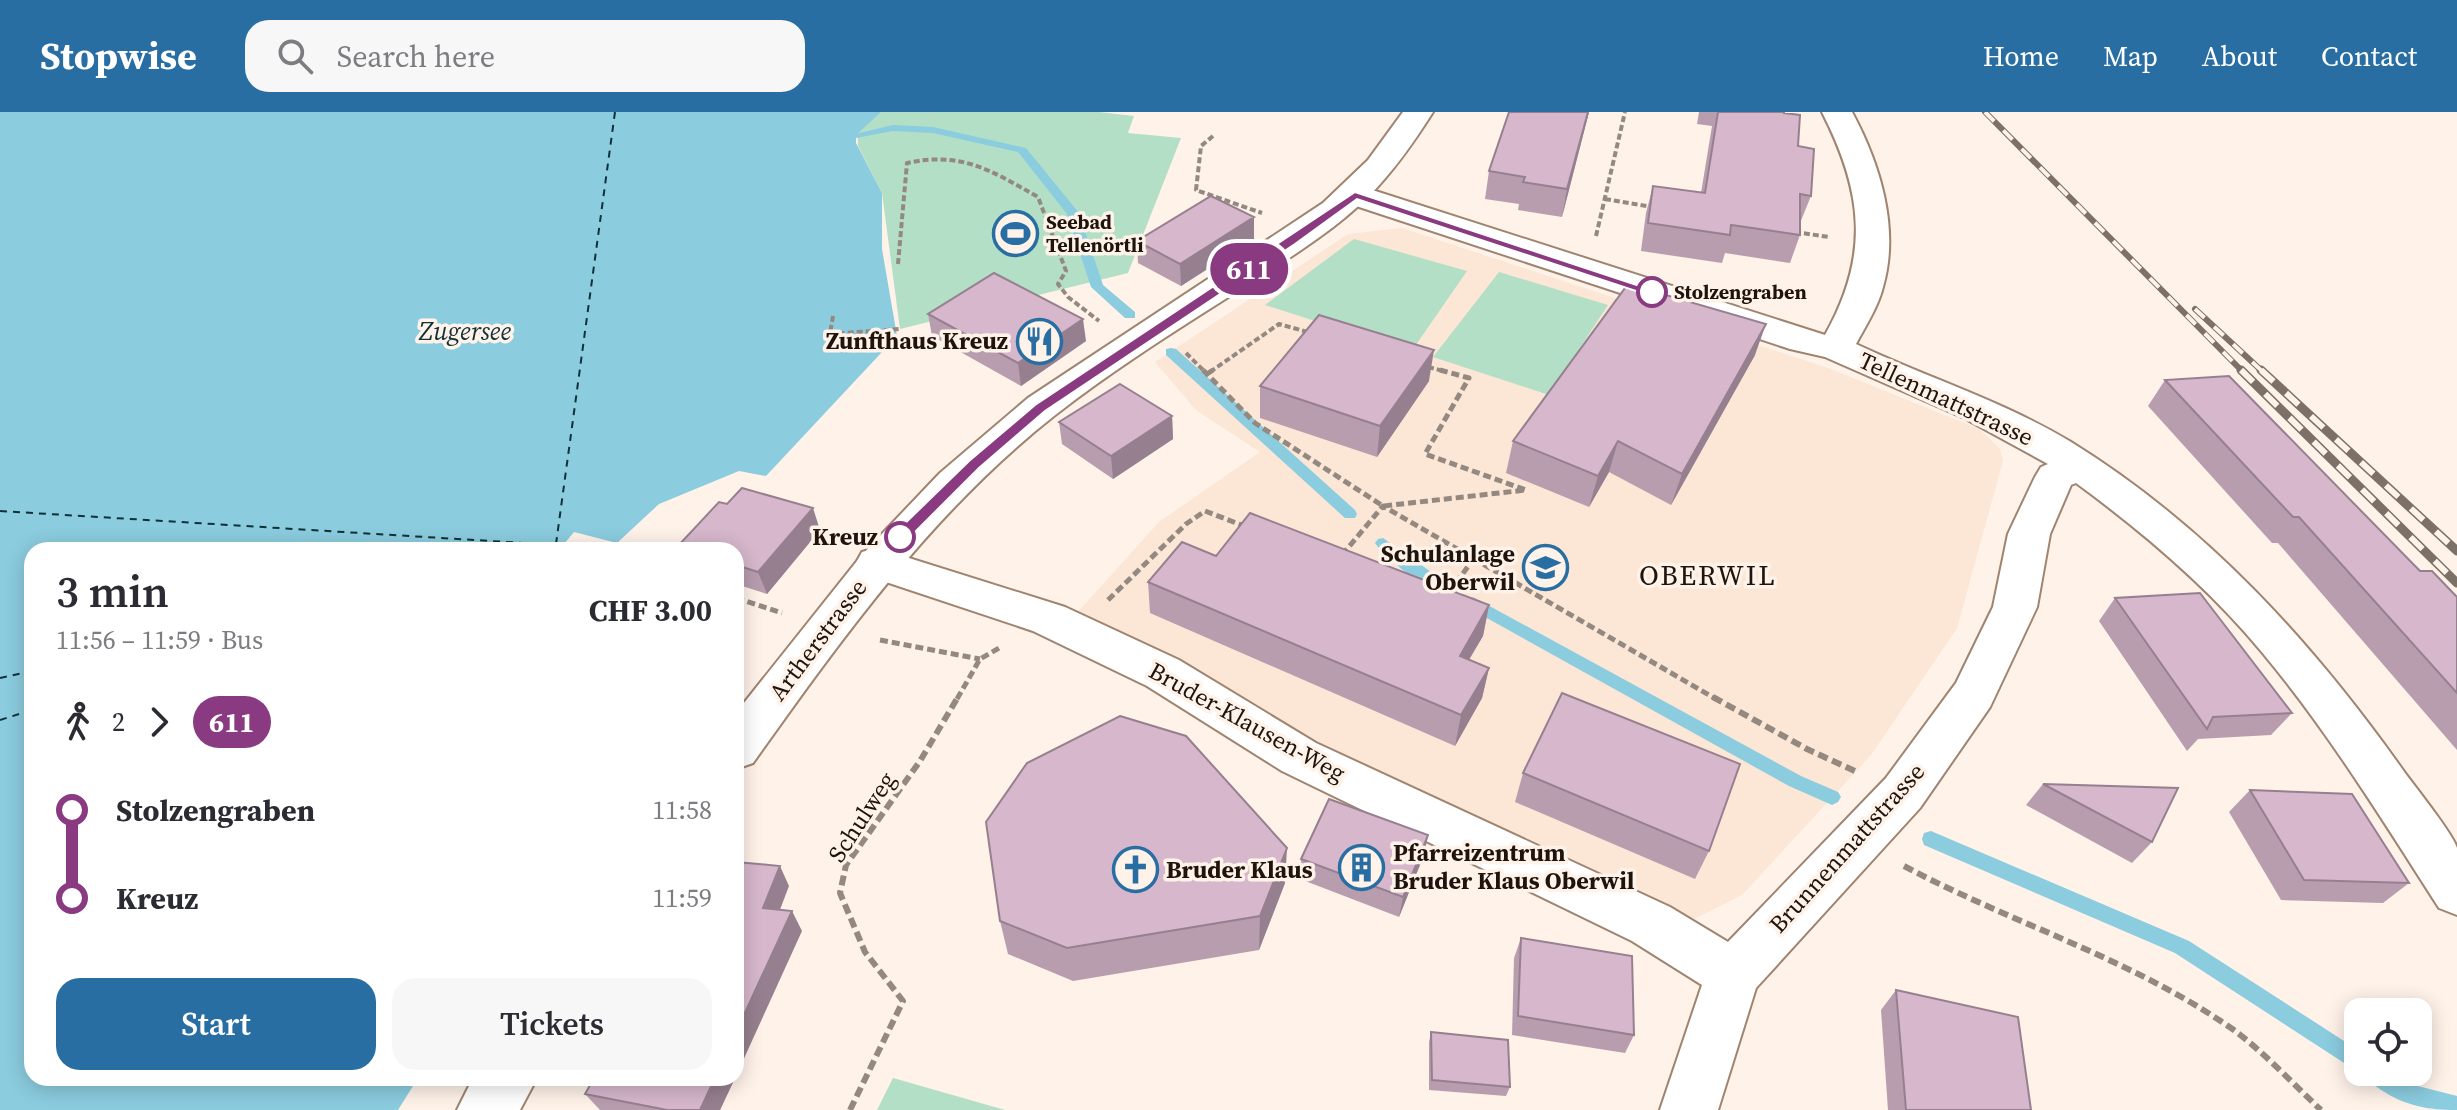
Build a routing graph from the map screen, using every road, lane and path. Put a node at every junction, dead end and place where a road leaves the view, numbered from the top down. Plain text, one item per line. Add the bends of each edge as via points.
1 (1418, 112) edge
2 (1625, 112) edge
3 (1837, 112) edge
4 (1213, 136) dead end
5 (1355, 195) junction
6 (1605, 199) junction
7 (1653, 208) edge
8 (1267, 215) dead end
9 (898, 264) dead end
10 (1584, 271) junction
11 (833, 316) dead end
12 (1102, 323) dead end
13 (900, 329) dead end
14 (830, 334) junction
15 (1323, 336) edge
16 (1836, 348) junction
17 (827, 351) dead end
18 (1184, 351) dead end
19 (1425, 366) edge
20 (1207, 374) junction
21 (2076, 466) junction
22 (1383, 506) junction
23 (1247, 527) edge
24 (1474, 558) junction
25 (1337, 561) edge
26 (877, 563) junction
27 (744, 601) edge
28 (1442, 602) edge
29 (786, 614) dead end
30 (1062, 625) junction
31 (880, 640) dead end
32 (980, 659) junction
33 (744, 738) edge
34 (1903, 793) junction
35 (1860, 841) junction
36 (2457, 892) edge
37 (1733, 974) junction
38 (502, 1086) edge
39 (486, 1110) edge
40 (850, 1110) edge
41 (1689, 1110) edge
42 (2321, 1110) edge

1 - 5 street, Artherstrasse via 1396,148
2 - 6 path
3 - 16 street via 1849,132 1873,207 1868,283
4 - 8 path via 1201,146 1196,190
5 - 10 street, Tellenmattstrasse
5 - 26 street, Artherstrasse via 1040,408 974,465
6 - 7 path
6 - 10 path
9 - 12 path via 907,163 949,157 982,167 1038,197 1066,271 1058,284
10 - 16 street, Tellenmattstrasse
11 - 14 path
13 - 14 path
14 - 17 path
15 - 20 path via 1279,324
16 - 21 street, Tellenmattstrasse via 2024,433
18 - 20 path
19 - 22 path via 1469,378 1425,454 1526,490
20 - 22 path via 1255,423
21 - 34 street, Brunnenmattstrasse via 2055,477 2029,534 2015,607 1974,694
21 - 36 street, Tellenmattstrasse via 2116,491 2191,554 2276,638 2377,770
22 - 24 path
22 - 25 path
23 - 30 path, Schulweg via 1205,511
24 - 28 path
24 - 34 path via 1793,742
26 - 30 street, Bruder-Klausen-Weg
26 - 33 street, Artherstrasse
27 - 29 path
30 - 32 path, Schulweg
30 - 37 street, Bruder-Klausen-Weg via 1163,673 1299,757 1651,924
31 - 32 path
32 - 40 path, Schulweg via 920,761 846,865 840,893 865,952 903,1001
34 - 35 street, Brunnenmattstrasse
35 - 37 street, Brunnenmattstrasse
35 - 42 path via 1951,891 2124,965 2232,1029
37 - 41 street, Brunnenmattstrasse
38 - 39 street

